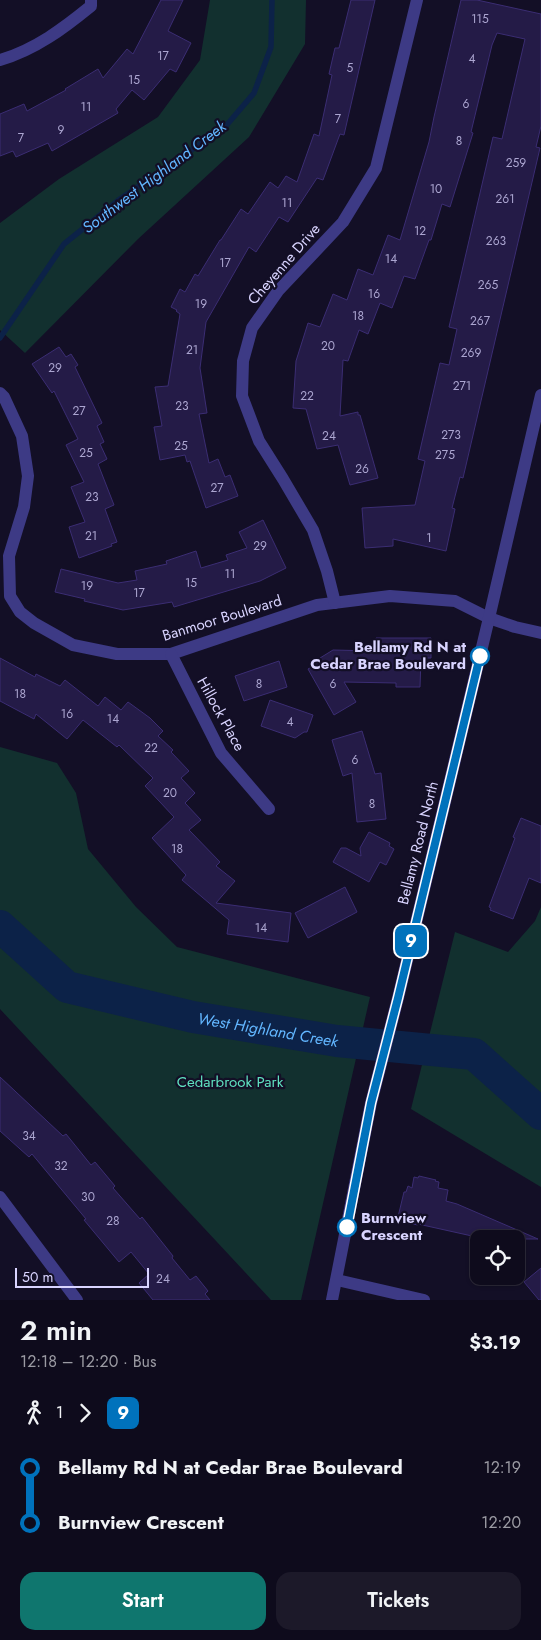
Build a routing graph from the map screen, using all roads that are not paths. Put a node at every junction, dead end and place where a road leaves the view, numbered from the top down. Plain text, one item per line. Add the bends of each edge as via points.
1 (91, 0) edge
2 (417, 0) edge
3 (0, 60) edge
4 (0, 393) edge
5 (541, 394) edge
6 (335, 603) junction
7 (489, 618) junction
8 (541, 633) edge
9 (172, 654) junction
10 (268, 809) dead end
11 (0, 1197) edge
12 (337, 1280) junction
13 (77, 1300) edge
14 (332, 1300) edge
15 (424, 1300) edge

1 - 3 street via 92,6 60,31 15,56
2 - 6 street, Cheyenne Drive via 376,168 343,222 278,291 252,328 243,361 242,396 259,441 313,530
4 - 9 street, Banmoor Boulevard via 22,436 28,476 24,507 9,556 10,596 20,612 73,645 117,654
5 - 7 street, Bellamy Road North
6 - 7 street, Banmoor Boulevard via 390,596 455,600
6 - 9 street, Banmoor Boulevard via 317,605
7 - 8 street, Banmoor Boulevard
7 - 12 street, Bellamy Road North via 371,1103
9 - 10 street, Hillock Place via 221,753
11 - 13 street
12 - 14 street, Bellamy Road North
12 - 15 street

